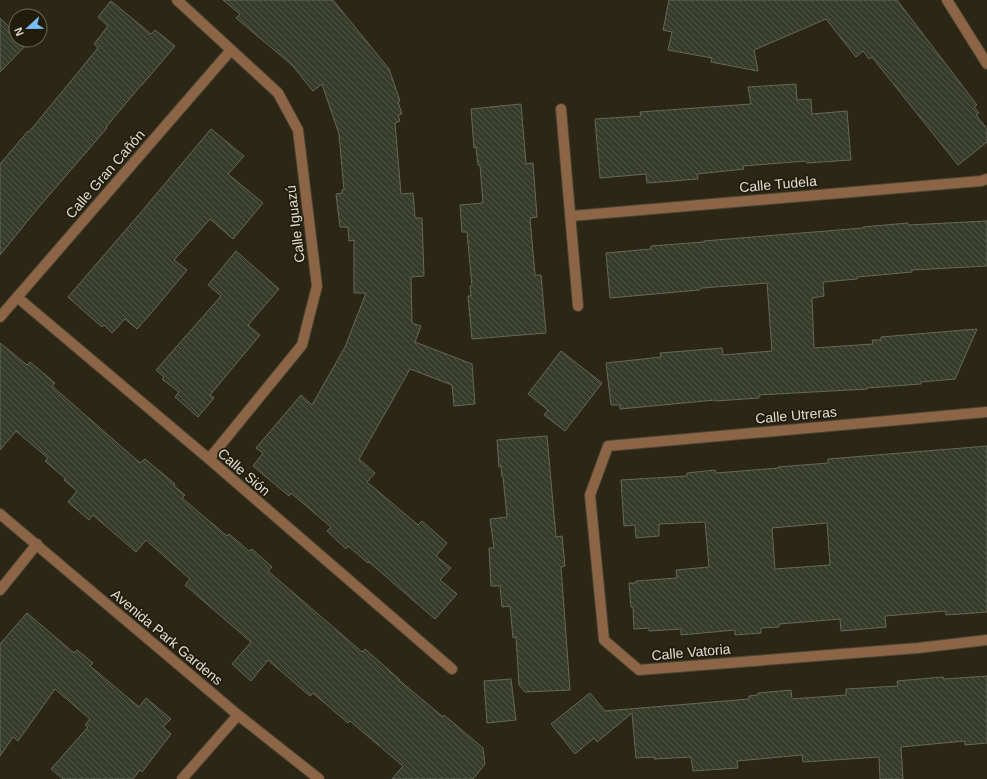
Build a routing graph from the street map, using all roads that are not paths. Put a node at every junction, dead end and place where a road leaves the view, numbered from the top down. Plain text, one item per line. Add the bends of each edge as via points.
1 (177, 0) edge
2 (947, 0) edge
3 (231, 50) junction
4 (987, 64) edge
5 (561, 109) dead end
6 (987, 179) edge
7 (571, 216) junction
8 (17, 298) junction
9 (578, 306) dead end
10 (0, 317) edge
11 (987, 412) edge
12 (608, 446) joint
13 (208, 459) junction
14 (0, 514) edge
15 (37, 544) junction
16 (0, 590) edge
17 (987, 640) edge
18 (452, 669) dead end
19 (238, 715) junction
20 (182, 779) edge
21 (319, 779) edge

1 - 3 street, Calle Iguazú
2 - 4 street
3 - 8 street, Calle Gran Cañón
3 - 13 street, Calle Iguazú via 278,93 298,130 317,286 302,345
5 - 7 street
6 - 7 street, Calle Tudela
7 - 9 street
8 - 10 street, Calle Gran Cañón
8 - 13 street, Calle Sión
11 - 12 street, Calle Utreras
12 - 17 street, Calle Vatoria via 590,495 604,640 639,670 918,648
13 - 18 street, Calle Sión
14 - 15 street, Avenida Park Gardens
15 - 16 street
15 - 19 street, Avenida Park Gardens
19 - 20 street
19 - 21 street, Avenida Park Gardens

